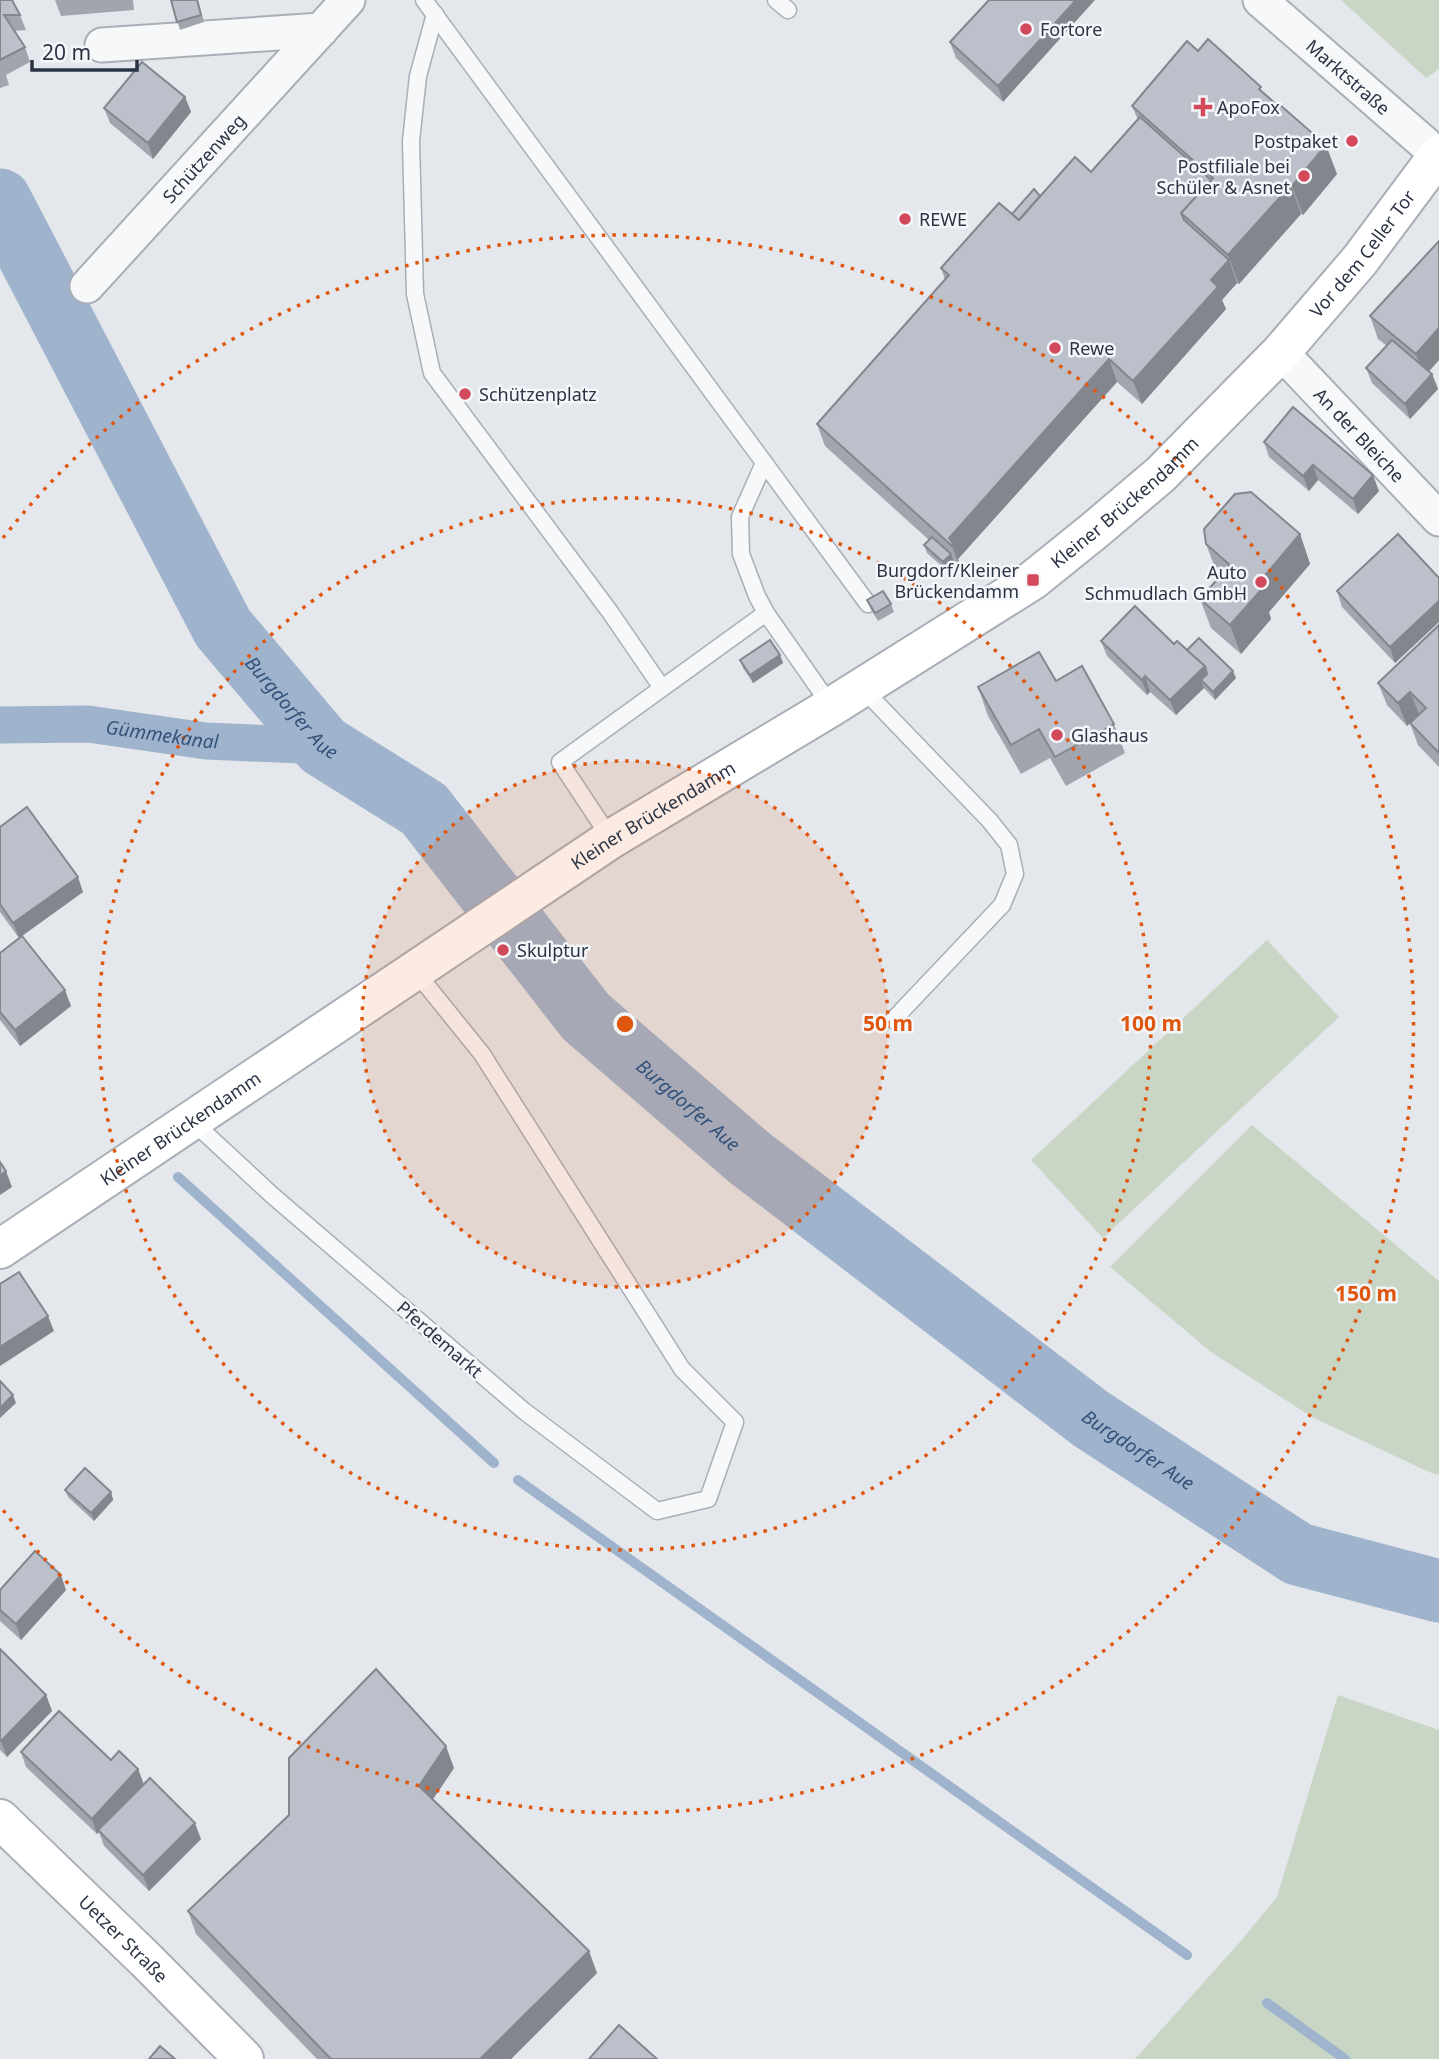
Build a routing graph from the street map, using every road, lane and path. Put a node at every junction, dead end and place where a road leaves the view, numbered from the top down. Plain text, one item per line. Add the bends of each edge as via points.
1 (348, 0) edge
2 (425, 0) edge
3 (1260, 0) edge
4 (435, 14) junction
5 (321, 30) junction
6 (102, 46) dead end
7 (1439, 154) edge
8 (87, 286) dead end
9 (1281, 352) junction
10 (764, 463) junction
11 (1439, 519) edge
12 (868, 604) edge
13 (766, 613) junction
14 (662, 688) junction
15 (846, 697) junction
16 (611, 839) junction
17 (415, 971) junction
18 (892, 1020) dead end
19 (192, 1121) junction
20 (0, 1248) edge
21 (0, 1819) edge
22 (244, 2059) edge

1 - 5 street, Schützenweg
2 - 4 lane
3 - 7 street, Marktstraße
4 - 10 lane
4 - 14 lane via 418,76 411,141 415,294 432,373
5 - 6 street
5 - 8 street, Schützenweg
7 - 9 main road, Vor dem Celler Tor via 1360,260
9 - 11 street, An der Bleiche
9 - 15 main road, Kleiner Brückendamm via 1161,474 1085,539 1033,580
10 - 12 lane
10 - 13 lane via 740,517 741,554
13 - 14 lane
13 - 15 lane
14 - 16 lane via 560,762
15 - 16 main road, Kleiner Brückendamm
15 - 18 lane via 990,821 1009,845 1015,874 1002,905
16 - 17 main road, Kleiner Brückendamm
17 - 19 main road, Kleiner Brückendamm
17 - 19 lane, Pferdemarkt via 482,1055 682,1369 735,1422 708,1499 657,1511 524,1411
19 - 20 main road, Kleiner Brückendamm
21 - 22 main road, Uetzer Straße

